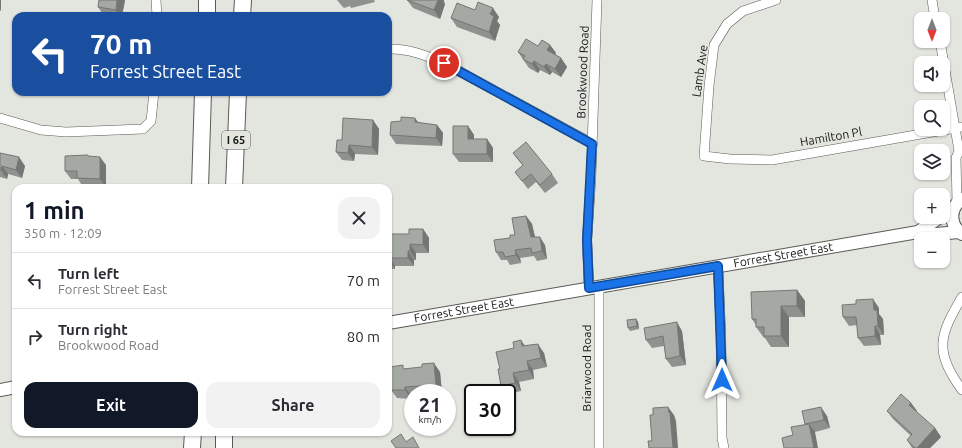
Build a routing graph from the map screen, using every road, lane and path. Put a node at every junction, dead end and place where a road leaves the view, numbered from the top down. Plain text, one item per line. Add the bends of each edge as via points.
1 (156, 0) edge
2 (207, 0) edge
3 (243, 0) edge
4 (597, 0) edge
5 (776, 0) edge
6 (932, 0) edge
7 (157, 12) edge
8 (206, 12) edge
9 (242, 12) edge
10 (934, 12) edge
11 (942, 48) edge
12 (392, 49) edge
13 (154, 96) edge
14 (203, 96) edge
15 (238, 96) edge
16 (0, 118) edge
17 (959, 128) edge
18 (592, 144) junction
19 (960, 153) edge
20 (704, 156) joint
21 (200, 184) edge
22 (234, 184) edge
23 (958, 203) edge
24 (930, 224) edge
25 (918, 232) edge
26 (914, 233) edge
27 (960, 233) edge
28 (950, 234) edge
29 (718, 266) junction
30 (594, 288) junction
31 (962, 297) edge
32 (392, 322) edge
33 (12, 388) edge
34 (0, 390) edge
35 (962, 390) edge
36 (193, 436) edge
37 (224, 436) edge
38 (192, 448) edge
39 (224, 448) edge
40 (599, 448) edge
41 (724, 448) edge

1 - 7 street
2 - 8 highway
3 - 9 highway
4 - 18 street, Brookwood Road
5 - 20 street, Lamb Ave via 743,11 727,24 714,46
6 - 10 street
11 - 17 street
12 - 18 street via 420,54 444,63
13 - 16 street via 151,121 143,129 66,132 40,130
14 - 21 highway
15 - 22 highway, I 65
17 - 19 street
17 - 20 street, Hamilton Pl via 772,160
18 - 30 street, Brookwood Road via 587,240
19 - 23 street via 956,158
23 - 27 street via 953,223
24 - 25 street, Forrest Street East
26 - 29 street, Forrest Street East
27 - 28 street, Forrest Street East
29 - 30 street, Forrest Street East
29 - 41 street
30 - 32 street, Forrest Street East
30 - 40 street, Briarwood Road
31 - 35 street via 942,341 943,353 952,376
33 - 34 street
36 - 38 highway
37 - 39 highway

